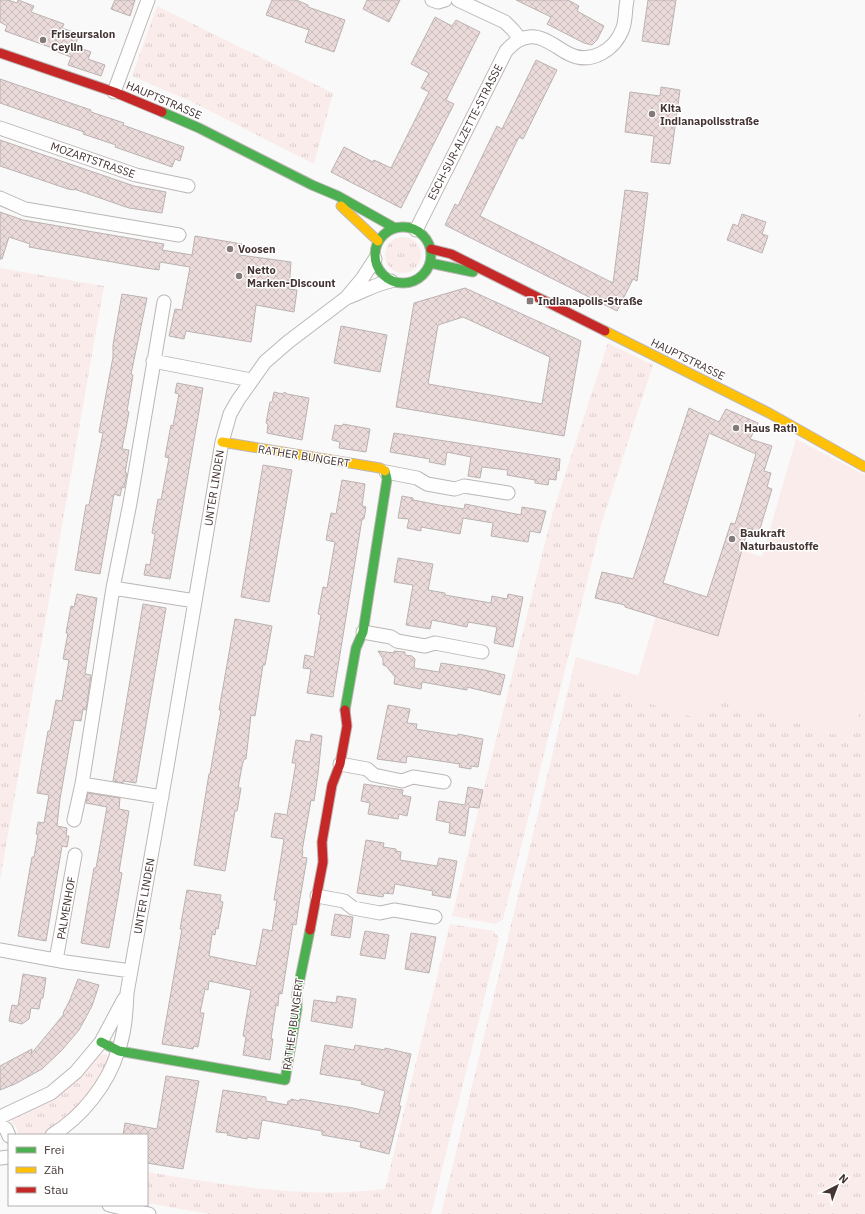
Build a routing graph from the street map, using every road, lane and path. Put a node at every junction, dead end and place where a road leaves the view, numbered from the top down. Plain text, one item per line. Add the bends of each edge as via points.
1 (148, 0) edge
2 (432, 0) edge
3 (445, 0) edge
4 (458, 0) edge
5 (627, 0) edge
6 (520, 39) junction
7 (0, 53) edge
8 (114, 92) junction
9 (0, 128) edge
10 (312, 185) junction
11 (188, 186) dead end
12 (0, 198) edge
13 (395, 228) junction
14 (416, 230) junction
15 (179, 235) dead end
16 (378, 241) junction
17 (431, 249) junction
18 (375, 259) junction
19 (430, 263) junction
20 (497, 277) junction
21 (391, 281) junction
22 (346, 298) junction
23 (164, 302) dead end
24 (153, 361) junction
25 (251, 380) junction
26 (222, 442) junction
27 (865, 467) edge
28 (386, 472) junction
29 (508, 493) dead end
30 (113, 588) junction
31 (195, 601) junction
32 (363, 632) junction
33 (482, 652) dead end
34 (340, 764) junction
35 (444, 782) dead end
36 (82, 784) junction
37 (162, 798) junction
38 (74, 820) dead end
39 (75, 855) dead end
40 (316, 896) junction
41 (435, 917) dead end
42 (0, 950) edge
43 (56, 960) junction
44 (131, 971) junction
45 (127, 994) junction
46 (101, 1042) junction
47 (119, 1051) junction
48 (0, 1117) edge
49 (0, 1124) edge
50 (8, 1134) edge
51 (54, 1134) edge
52 (113, 1206) edge
53 (149, 1214) edge

1 - 8 street
2 - 3 street
4 - 6 street via 505,22
5 - 6 street via 623,27 615,42 597,56 580,58 542,39
6 - 14 street, ESCH-SUR-ALZETTE-STRASSE via 506,51
7 - 8 street, HAUPTSTRASSE
8 - 10 street, HAUPTSTRASSE via 199,128
9 - 11 street, MOZARTSTRASSE via 136,175
10 - 13 street, HAUPTSTRASSE via 338,196
10 - 16 street, HAUPTSTRASSE
12 - 15 street via 25,209
13 - 14 street via 409,227
13 - 16 street
14 - 17 street via 424,235
16 - 18 street
17 - 19 street
17 - 20 street, HAUPTSTRASSE via 452,254
18 - 21 street via 380,272
18 - 22 street, UNTER LINDEN
19 - 20 street, HAUPTSTRASSE
19 - 21 street via 424,274 415,281
20 - 27 street, HAUPTSTRASSE via 769,413
21 - 22 street, UNTER LINDEN via 379,283 362,293
22 - 25 street, UNTER LINDEN via 276,351
23 - 24 street
24 - 25 street
24 - 30 street
25 - 26 street, UNTER LINDEN via 230,414
26 - 28 street, RATHER BUNGERT via 380,468
26 - 31 street, UNTER LINDEN
28 - 29 street, RATHER BUNGERT via 455,489 464,486
28 - 32 street, RATHER BUNGERT
30 - 31 street
30 - 36 street
31 - 37 street, UNTER LINDEN
32 - 33 street via 425,646 435,644
32 - 34 street, RATHER BUNGERT via 356,648 345,708 348,726
34 - 35 street via 402,781 413,777
34 - 40 street, RATHER BUNGERT via 332,785 322,842 323,862
36 - 37 street
36 - 38 street
37 - 44 street, UNTER LINDEN
39 - 43 street, PALMENHOF
40 - 41 street via 344,901 353,908 380,913 394,910
40 - 47 street, RATHER BUNGERT via 297,993 297,1009 285,1080
42 - 43 street
43 - 44 street
44 - 45 street, UNTER LINDEN
45 - 46 street, UNTER LINDEN
45 - 47 street, UNTER LINDEN via 126,1020
46 - 47 street
46 - 48 street, UNTER LINDEN via 76,1072 51,1093
47 - 51 street, UNTER LINDEN via 102,1085 92,1098 76,1117
49 - 50 street
52 - 53 street

